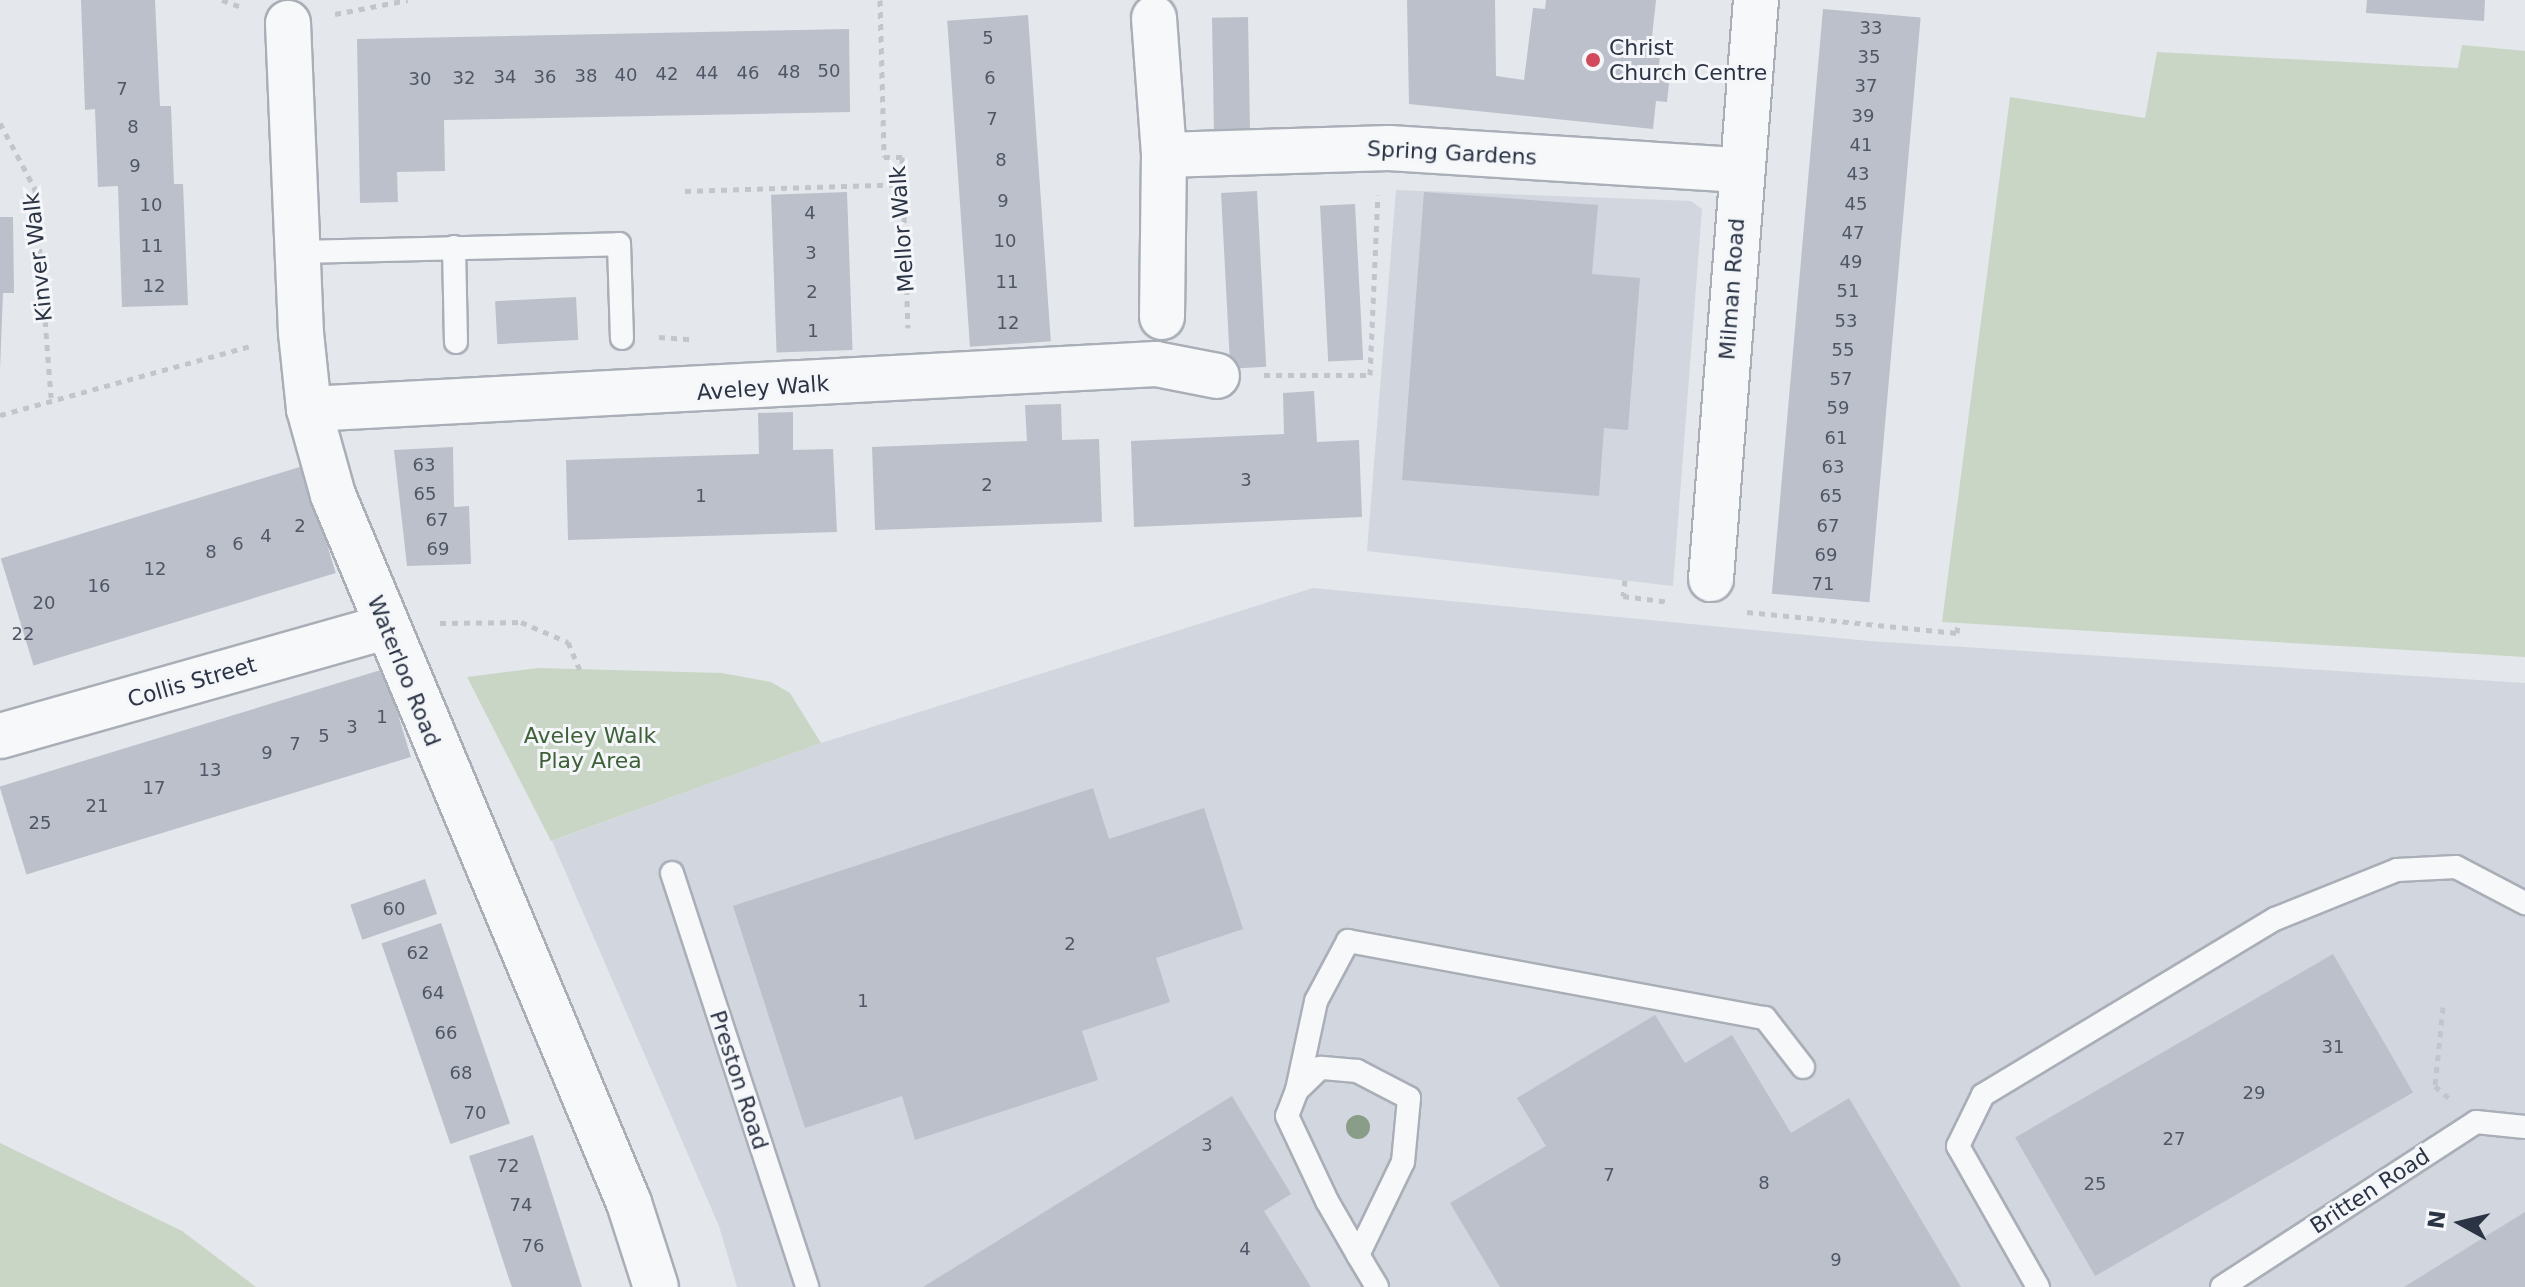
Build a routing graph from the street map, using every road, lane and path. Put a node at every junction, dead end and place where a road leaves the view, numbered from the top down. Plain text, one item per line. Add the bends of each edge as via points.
1 (408, 0) edge
2 (880, 0) edge
3 (1756, 0) edge
4 (1154, 18) dead end
5 (288, 23) joint
6 (0, 123) edge
7 (1389, 148) junction
8 (1164, 155) junction
9 (1740, 170) junction
10 (903, 184) junction
11 (685, 191) dead end
12 (454, 247) junction
13 (301, 252) junction
14 (1162, 317) dead end
15 (908, 328) dead end
16 (301, 333) junction
17 (622, 338) dead end
18 (456, 342) dead end
19 (1217, 376) joint
20 (51, 397) junction
21 (309, 409) junction
22 (0, 415) edge
23 (1625, 580) dead end
24 (1709, 598) junction
25 (1958, 623) dead end
26 (387, 634) junction
27 (581, 672) dead end
28 (0, 736) edge
29 (672, 873) dead end
30 (2525, 903) edge
31 (2443, 1007) dead end
32 (1803, 1067) dead end
33 (1297, 1090) junction
34 (2476, 1122) junction
35 (2525, 1127) edge
36 (1358, 1255) junction
37 (656, 1287) edge
38 (807, 1287) edge
39 (1377, 1287) edge
40 (2038, 1287) edge
41 (2222, 1287) edge

1 - 5 path
2 - 10 path, Mellor Walk via 884,157 902,157
3 - 9 street, Milman Road
4 - 8 street
5 - 13 street, Waterloo Road
6 - 20 path, Kinver Walk via 35,189
7 - 8 street, Spring Gardens
7 - 9 street, Spring Gardens
7 - 19 path via 1377,197 1370,375
8 - 14 street
9 - 24 street, Milman Road
10 - 11 path
10 - 15 path, Mellor Walk
12 - 13 lane
12 - 17 lane via 619,244
12 - 18 lane
13 - 16 street, Waterloo Road
16 - 20 path
16 - 21 street, Waterloo Road
19 - 21 street, Aveley Walk via 1156,364
20 - 22 path
21 - 26 street, Waterloo Road
23 - 24 path via 1623,596
24 - 25 path via 1957,633
26 - 27 path via 448,622 521,622 568,642
26 - 28 street, Collis Street
26 - 37 street, Waterloo Road via 629,1203
29 - 38 lane, Preston Road
30 - 40 lane via 2456,867 2397,870 2275,919 2012,1083 1983,1095 1958,1146
31 - 34 path via 2435,1086
32 - 33 lane via 1765,1018 1348,941 1316,1001
33 - 36 lane via 1287,1116
33 - 36 lane via 1320,1068 1357,1071 1409,1098 1403,1162
34 - 35 lane
34 - 41 lane, Britten Road
36 - 39 lane

